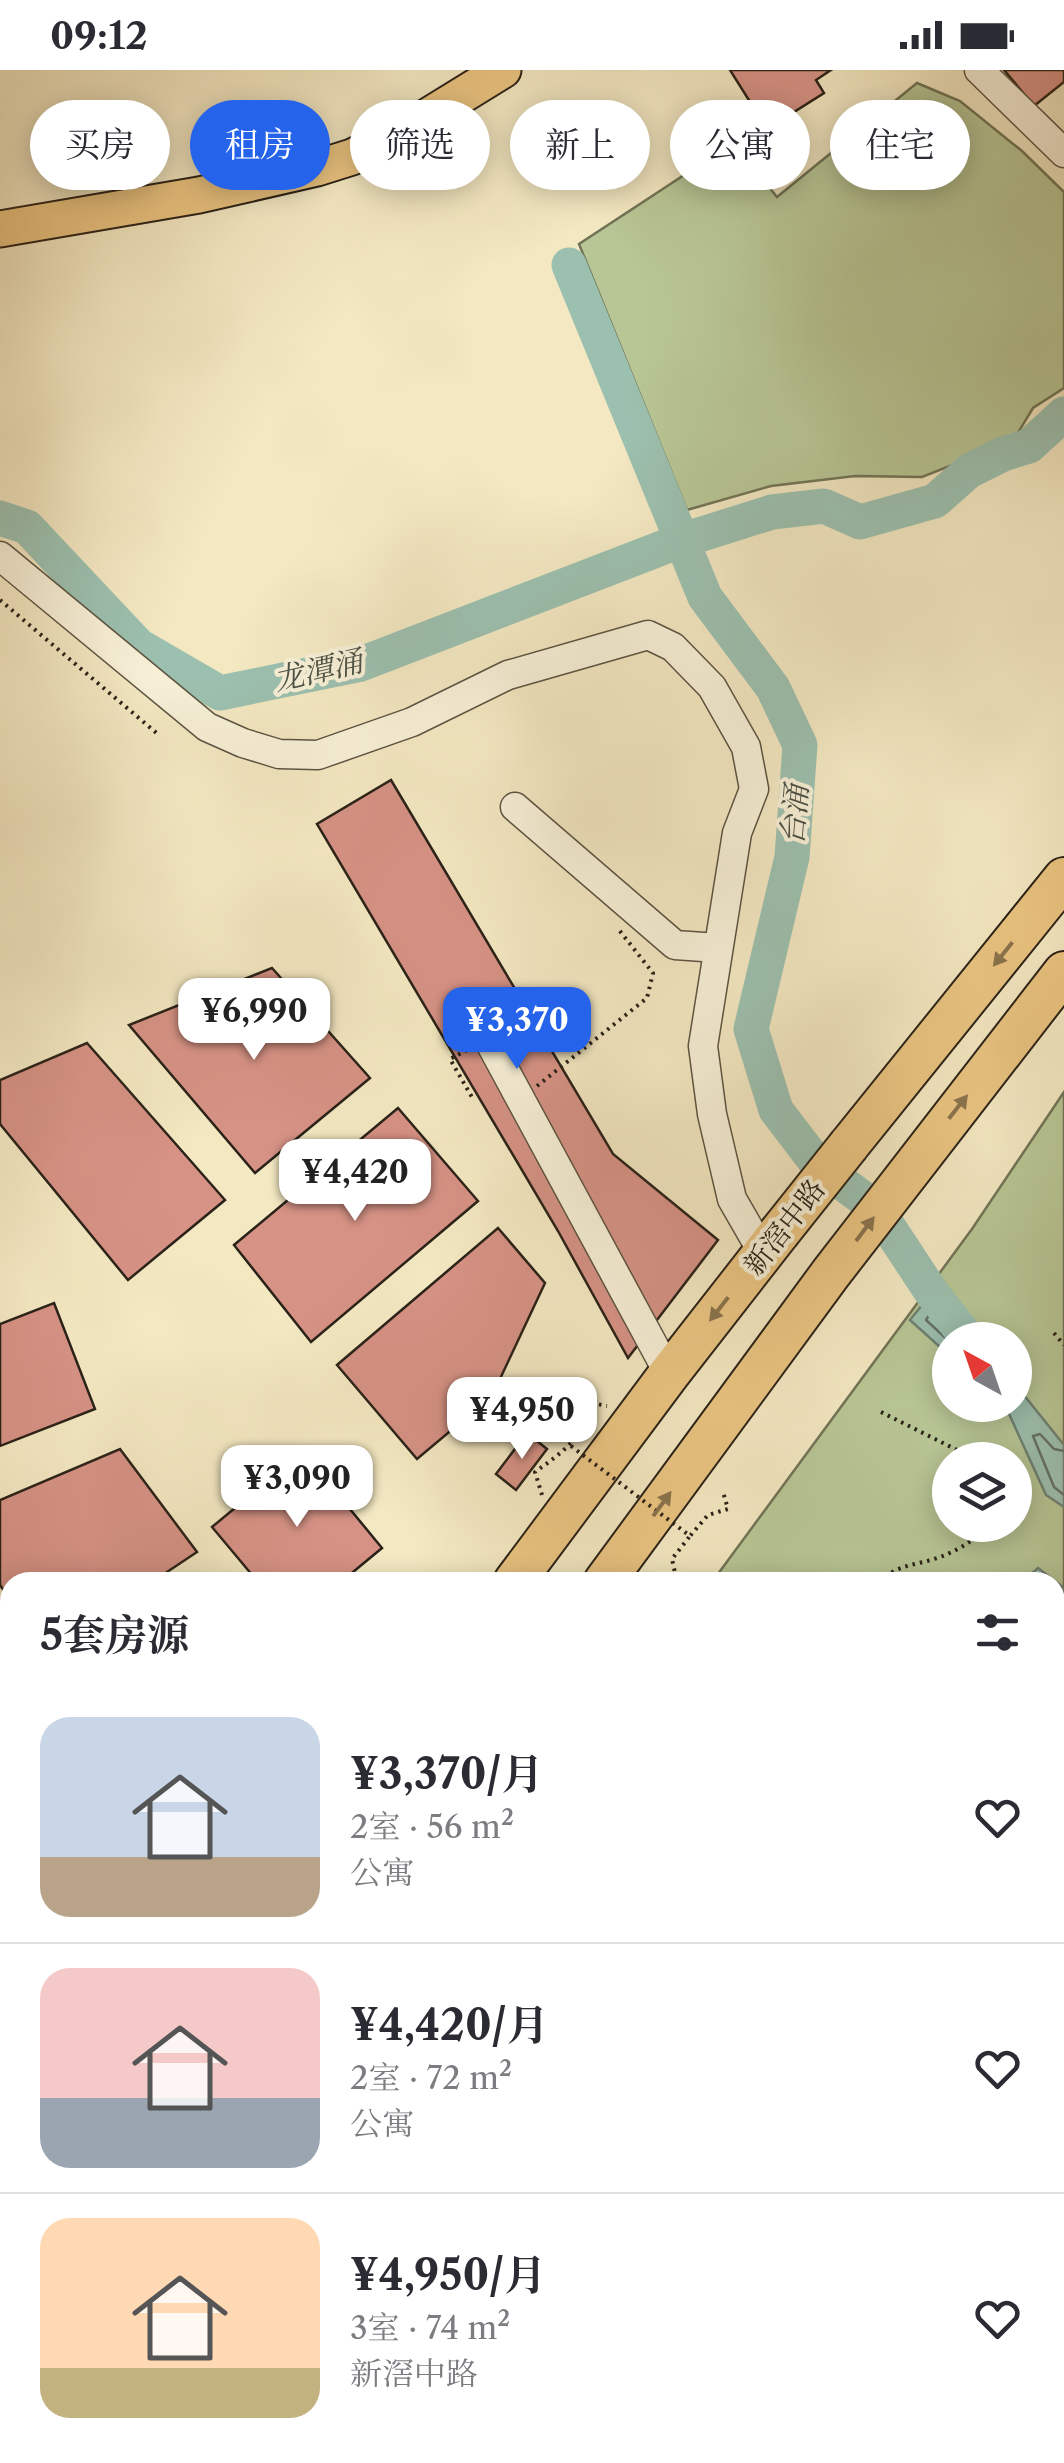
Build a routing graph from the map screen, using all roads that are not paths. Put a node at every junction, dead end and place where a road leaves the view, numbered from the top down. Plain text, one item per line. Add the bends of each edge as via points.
1 (503, 70) edge
2 (979, 70) edge
3 (1064, 153) edge
4 (0, 228) edge
5 (0, 556) edge
6 (514, 807) dead end
7 (1064, 878) edge
8 (718, 948) junction
9 (1064, 972) edge
10 (488, 1038) road end
11 (771, 1243) junction
12 (669, 1374) junction
13 (521, 1572) edge
14 (611, 1572) edge

1 - 4 main road via 396,136 317,168
2 - 3 lane
5 - 8 lane via 207,727 279,754 318,755 412,722 508,674 648,635 674,647 712,687 746,747 754,789 737,833
6 - 8 lane via 674,945
7 -> 11 highway, 新滘中路, bridge
8 - 11 lane via 703,1046 712,1114 732,1198
14 -> 9 highway
10 - 12 lane
11 -> 12 highway, 新滘中路
12 - 13 highway, 新滘中路

